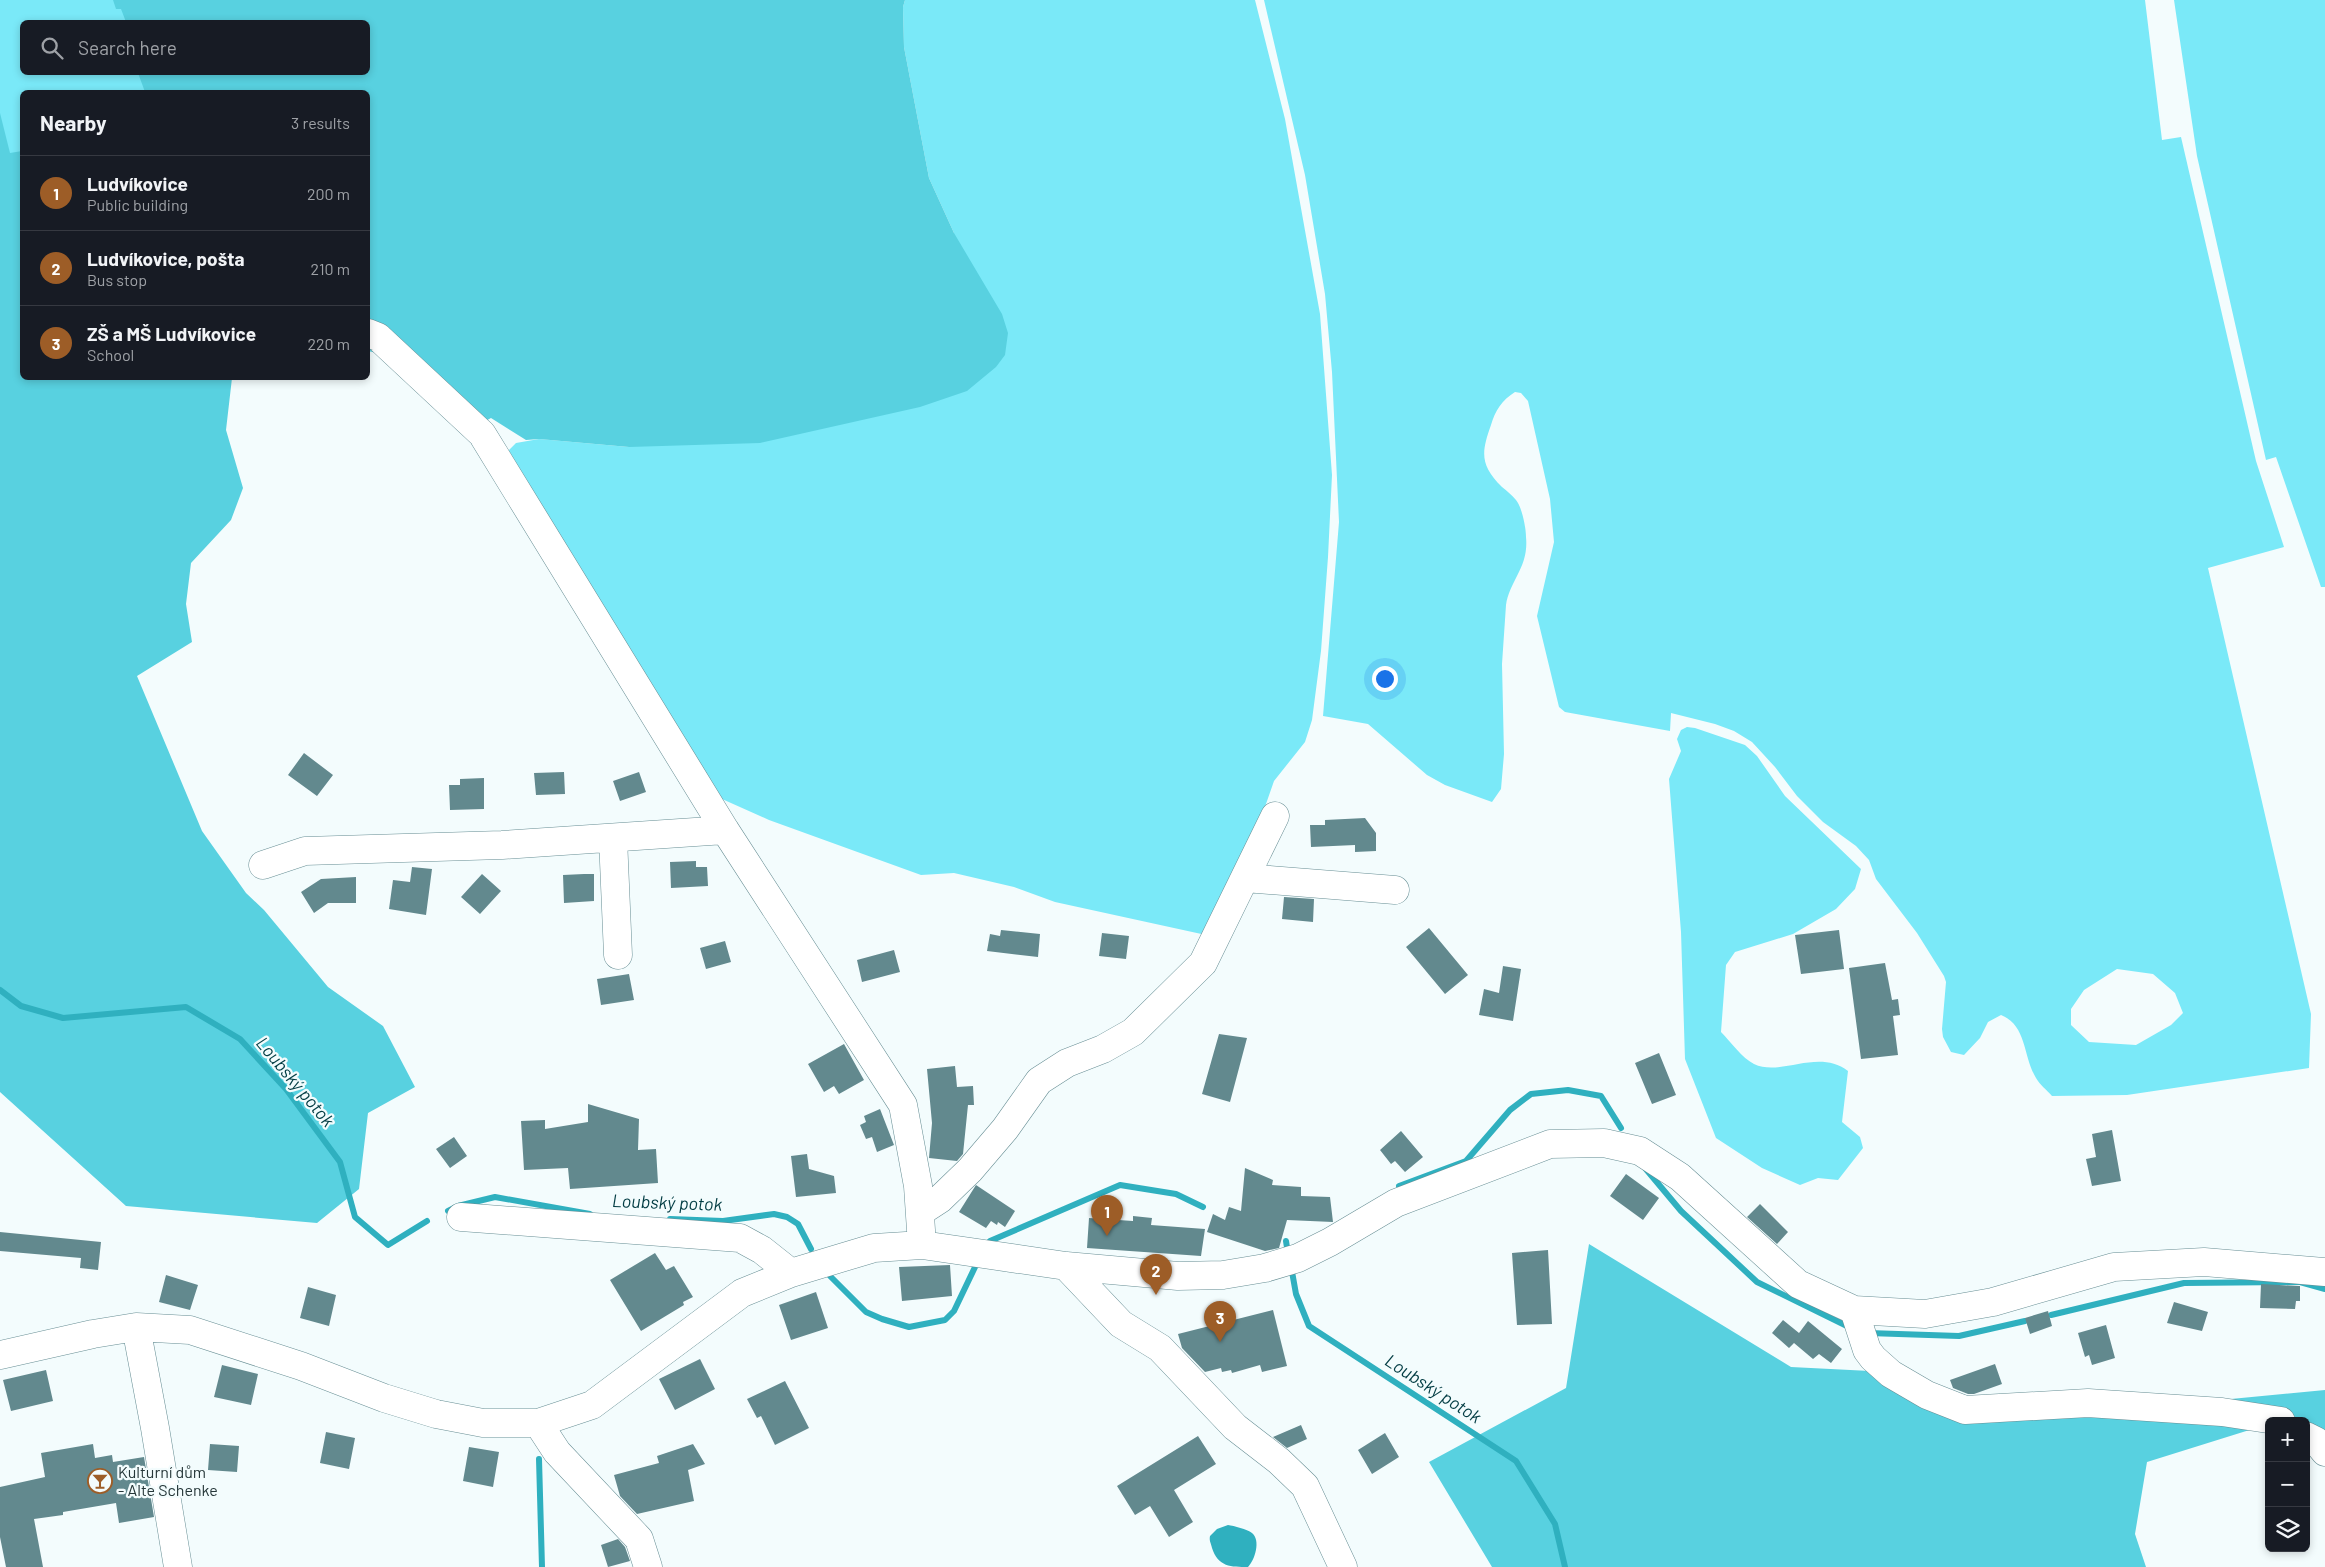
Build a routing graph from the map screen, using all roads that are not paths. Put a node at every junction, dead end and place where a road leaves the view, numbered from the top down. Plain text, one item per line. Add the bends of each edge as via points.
1 (370, 334) edge
2 (1275, 816) dead end
3 (725, 830) junction
4 (613, 838) junction
5 (263, 865) dead end
6 (1245, 878) junction
7 (1395, 890) dead end
8 (618, 955) dead end
9 (920, 1212) junction
10 (462, 1216) dead end
11 (922, 1245) junction
12 (1066, 1266) junction
13 (2325, 1272) edge
14 (791, 1274) junction
15 (136, 1327) junction
16 (1860, 1328) junction
17 (0, 1355) edge
18 (2265, 1419) edge
19 (538, 1423) junction
20 (2310, 1438) edge
21 (2325, 1452) edge
22 (178, 1567) edge
23 (648, 1567) edge
24 (1343, 1567) edge

1 - 3 street via 378,337 482,434
2 - 6 street
3 - 4 street
3 - 9 street via 903,1105
4 - 5 street via 305,851
4 - 8 street
6 - 7 street
6 - 9 street via 1203,963 1132,1032 1103,1049 1067,1063 1039,1081 1005,1129 970,1170 940,1199
9 - 11 street
10 - 14 street via 740,1238 762,1250
11 - 12 street
11 - 14 street via 874,1248
12 - 16 street via 1178,1276 1223,1275 1265,1268 1330,1242 1396,1203 1550,1144 1604,1143 1640,1151 1680,1176 1798,1284
12 - 24 street via 1121,1324 1160,1348 1235,1427 1305,1486
13 - 16 street via 2204,1262 2114,1268 1993,1302
14 - 19 street via 742,1293 592,1405
15 - 17 street
15 - 19 street via 190,1330 436,1414 483,1423
15 - 22 street
16 - 18 street via 1873,1358 1891,1374 1927,1395 1965,1410 2088,1403 2222,1412
19 - 23 street via 557,1452 639,1539
20 - 21 street

